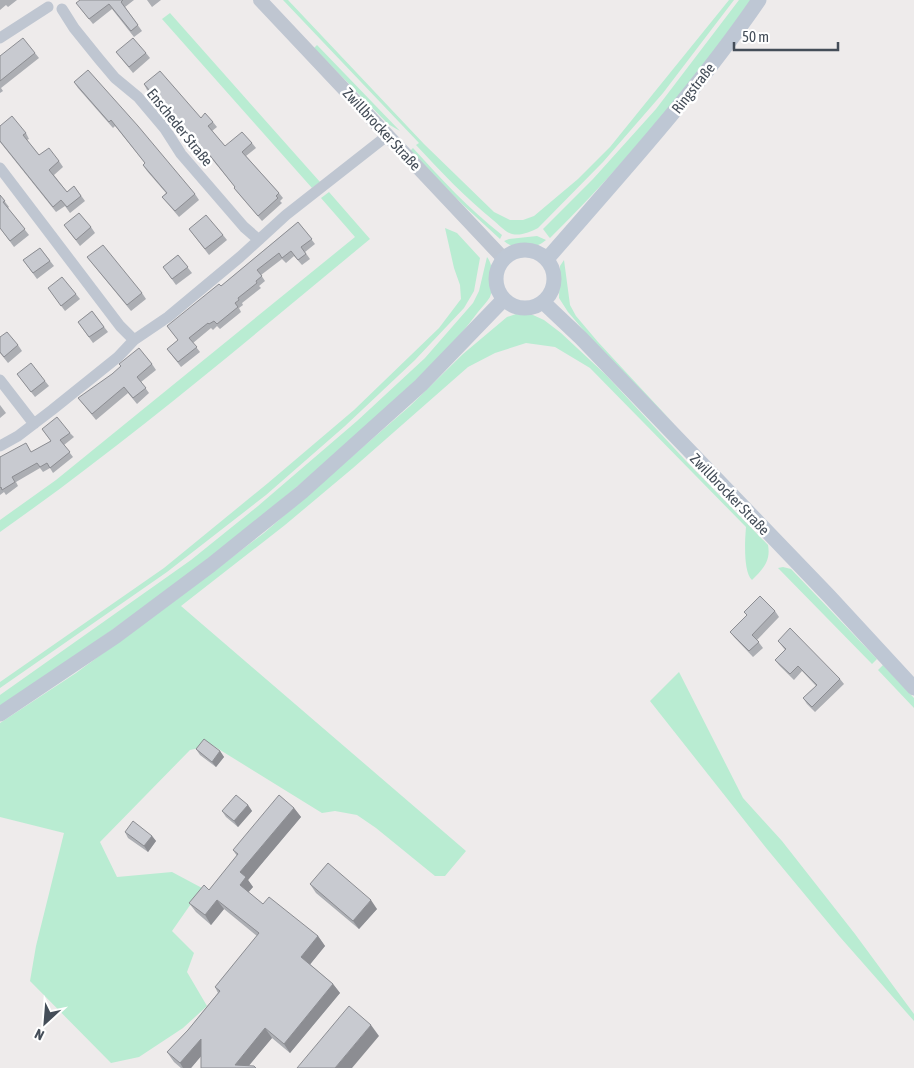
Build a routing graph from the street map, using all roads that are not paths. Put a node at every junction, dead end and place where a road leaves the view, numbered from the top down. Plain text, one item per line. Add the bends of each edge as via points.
1 (260, 0) edge
2 (759, 0) edge
3 (46, 4) edge
4 (65, 5) edge
5 (0, 38) edge
6 (388, 135) junction
7 (0, 168) edge
8 (258, 240) junction
9 (504, 259) junction
10 (546, 259) junction
11 (504, 299) junction
12 (543, 302) junction
13 (134, 340) junction
14 (0, 380) edge
15 (34, 424) junction
16 (0, 446) edge
17 (914, 688) edge
18 (0, 714) edge

1 - 6 street, Zwillbrocker Straße
2 - 10 main road, Ringstraße via 622,175
3 - 4 street via 55,11
3 - 5 street
4 - 8 street, Enscheder Straße via 74,28 99,59 138,97 181,154
6 - 8 street
6 - 9 street, Zwillbrocker Straße
7 - 13 street
8 - 13 street via 175,311
9 - 10 main road via 520,250 530,250
9 - 11 main road via 496,274 496,283
10 - 12 main road via 554,273 554,281 553,289
11 - 12 main road via 527,308
11 - 18 main road via 421,384 302,492 124,630
12 - 17 main road, Zwillbrocker Straße
13 - 15 street via 118,357
14 - 15 street
15 - 16 street

